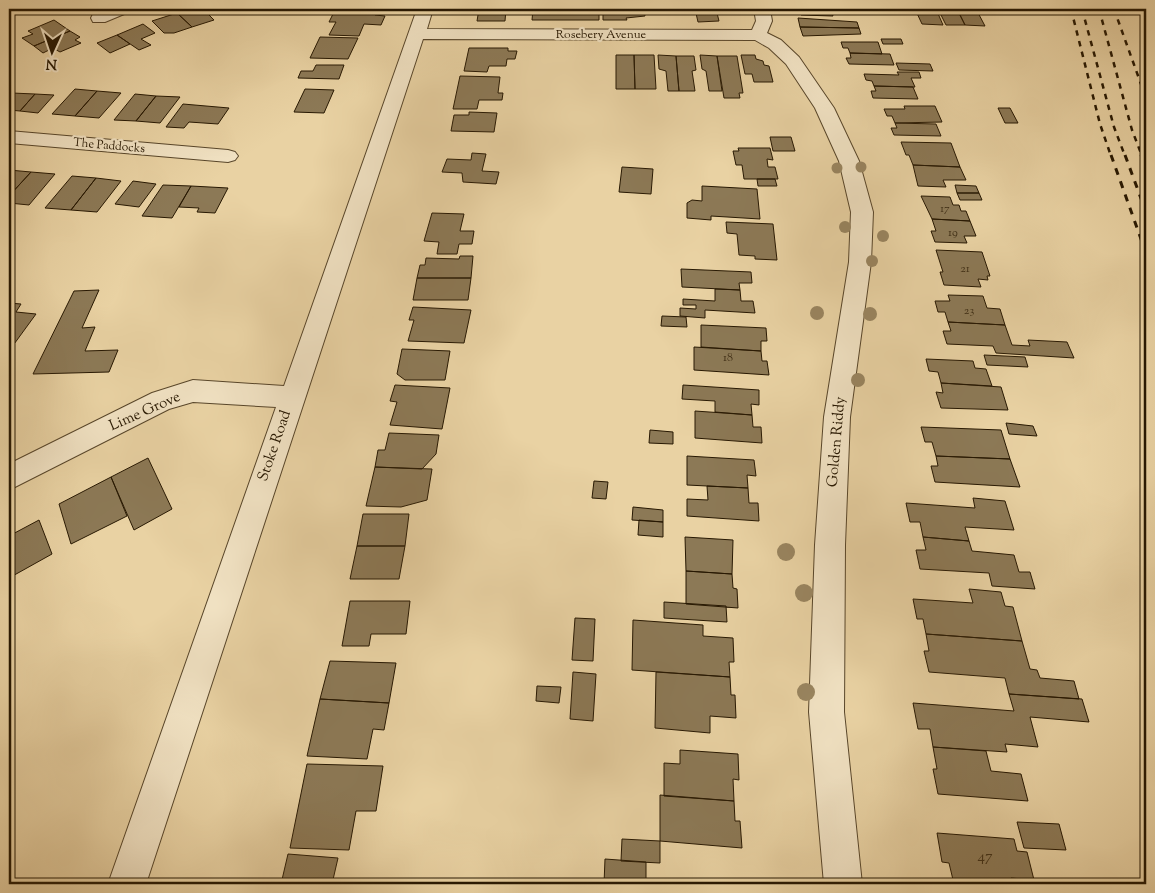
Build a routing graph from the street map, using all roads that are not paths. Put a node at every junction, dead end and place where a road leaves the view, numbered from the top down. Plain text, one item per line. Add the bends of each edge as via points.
1 (122, 9) edge
2 (425, 9) edge
3 (762, 9) edge
4 (99, 18) dead end
5 (416, 34) junction
6 (758, 35) junction
7 (9, 138) edge
8 (218, 150) dead end
9 (292, 396) junction
10 (9, 478) edge
11 (127, 884) edge
12 (843, 884) edge

1 - 4 street
2 - 5 street, Stoke Road
3 - 6 street via 764,21
5 - 6 street, Rosebery Avenue
5 - 9 street, Stoke Road
6 - 12 street, Golden Riddy via 769,38 788,54 812,89 844,144 862,206 862,243 837,416 830,543 827,723
7 - 8 street, The Paddocks
9 - 10 street, Lime Grove via 193,391 161,401
9 - 11 street, Stoke Road

